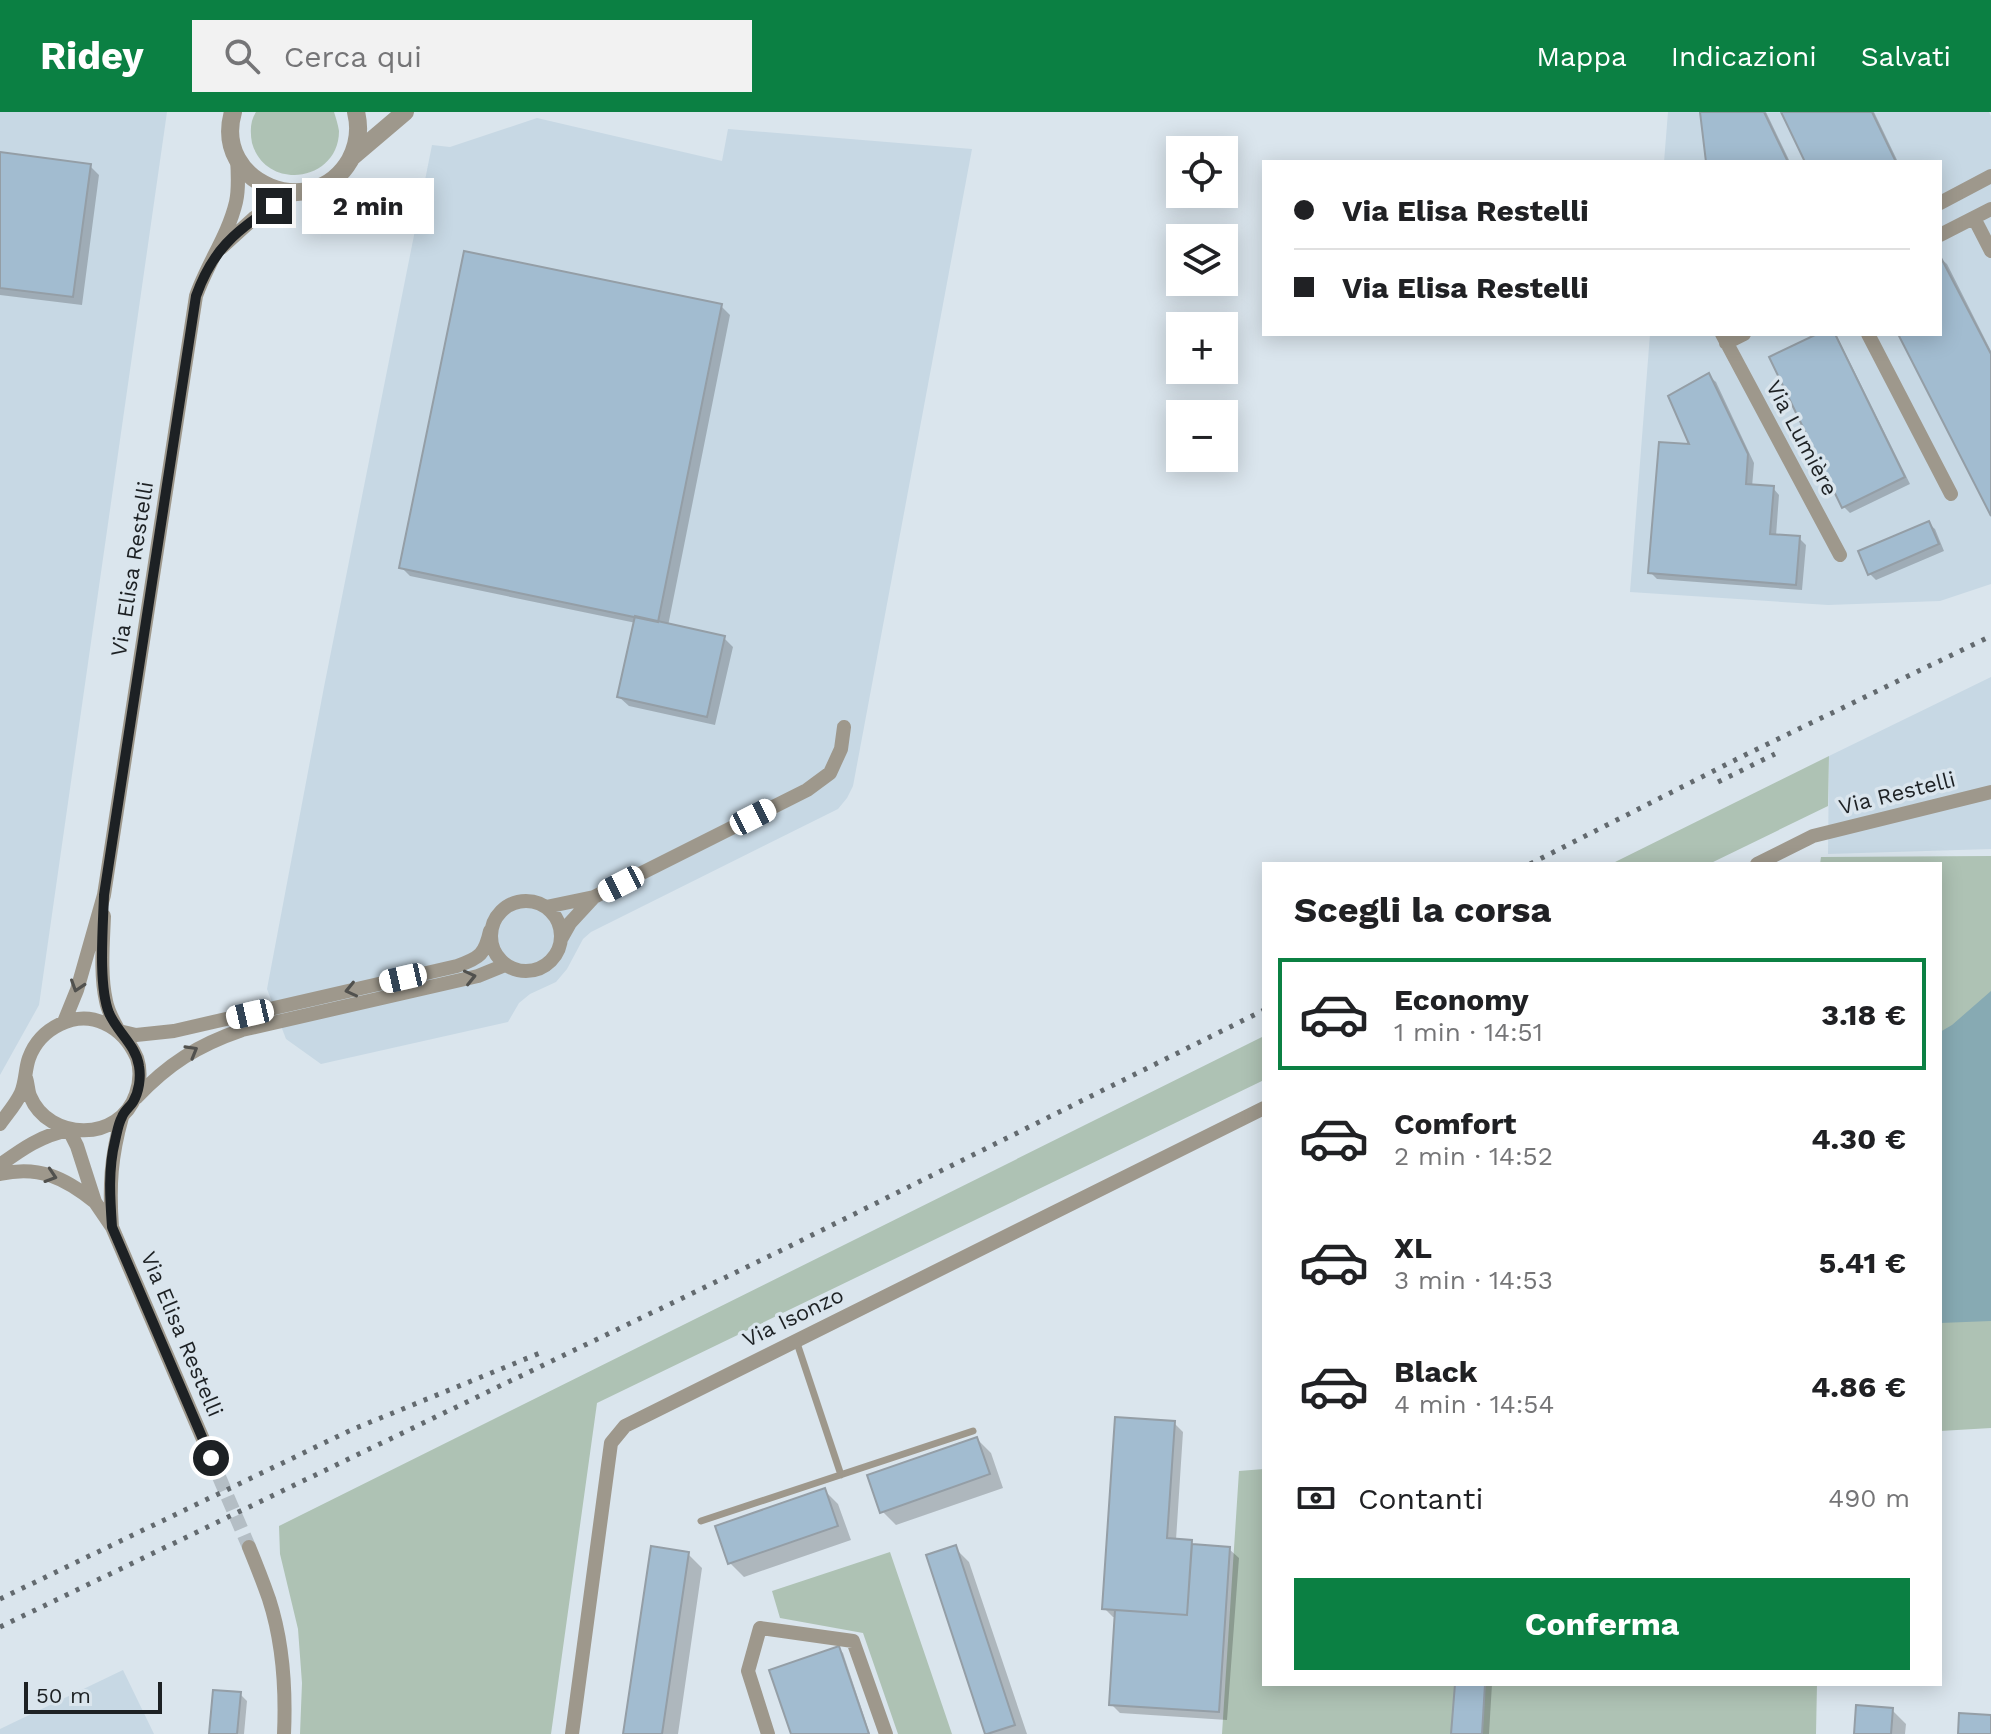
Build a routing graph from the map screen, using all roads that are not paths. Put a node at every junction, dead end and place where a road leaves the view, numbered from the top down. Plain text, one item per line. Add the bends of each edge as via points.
1 (219, 112) edge
2 (356, 112) edge
3 (405, 112) edge
4 (231, 120) edge
5 (237, 158) junction
6 (350, 159) junction
7 (1991, 176) edge
8 (1968, 188) junction
9 (294, 193) junction
10 (1942, 202) edge
11 (1982, 214) edge
12 (1942, 234) edge
13 (1991, 251) edge
14 (216, 254) junction
15 (1869, 336) edge
16 (1724, 338) edge
17 (1951, 494) dead end
18 (1840, 555) dead end
19 (844, 727) dead end
20 (1991, 792) edge
21 (1761, 862) edge
22 (104, 895) junction
23 (594, 897) junction
24 (546, 907) junction
25 (490, 931) junction
26 (561, 939) junction
27 (505, 965) junction
28 (64, 1022) junction
29 (119, 1031) junction
30 (26, 1078) junction
31 (133, 1101) junction
32 (1262, 1109) edge
33 (122, 1117) junction
34 (0, 1124) edge
35 (69, 1130) junction
36 (0, 1165) edge
37 (0, 1174) edge
38 (95, 1202) junction
39 (112, 1227) junction
40 (796, 1340) junction
41 (973, 1431) dead end
42 (211, 1458) tunnel mouth
43 (841, 1475) junction
44 (701, 1521) dead end
45 (249, 1547) tunnel mouth
46 (284, 1734) edge
47 (572, 1734) edge
48 (768, 1734) edge
49 (886, 1734) edge

1 - 4 street
2 - 6 street via 358,134
3 - 6 street
4 - 5 street
5 - 9 street via 260,183
5 - 14 street, Via Elisa Restelli via 236,200
6 - 9 street via 330,182
7 - 8 street
8 - 10 street
8 - 11 street
9 - 14 street, Via Elisa Restelli via 254,218
11 - 12 street
11 - 13 street
14 - 22 street, Via Elisa Restelli via 196,296
15 - 17 street
16 - 18 street, Via Lumière
19 - 23 street via 830,773 807,790
20 - 21 street, Via Restelli via 1813,836
22 -> 28 street, Via Elisa Restelli
22 - 29 street, Via Elisa Restelli via 103,983
23 - 24 street
23 - 26 street
24 - 25 street via 511,904 501,910
24 - 26 street via 560,927
25 - 27 street via 493,950
25 -> 29 street via 481,955 457,966 174,1031
26 - 27 street via 554,958 536,970
31 -> 27 street via 172,1064 224,1036 478,976
28 - 29 street via 83,1018
28 - 30 street via 35,1044
29 - 31 street via 139,1064
30 - 34 street
30 - 35 street via 39,1111
31 - 33 street
32 - 40 street, Via Isonzo
33 - 35 street via 87,1132
33 - 39 street via 111,1163
35 - 36 street via 38,1139
35 - 38 street
37 -> 38 street via 46,1174
38 - 39 street
39 - 42 street, Via Elisa Restelli
40 - 43 lane
40 - 47 street, Via Isonzo via 625,1426 611,1443
41 - 43 lane
43 - 44 lane
45 - 46 street via 278,1633
48 - 49 street via 748,1671 760,1628 853,1641

